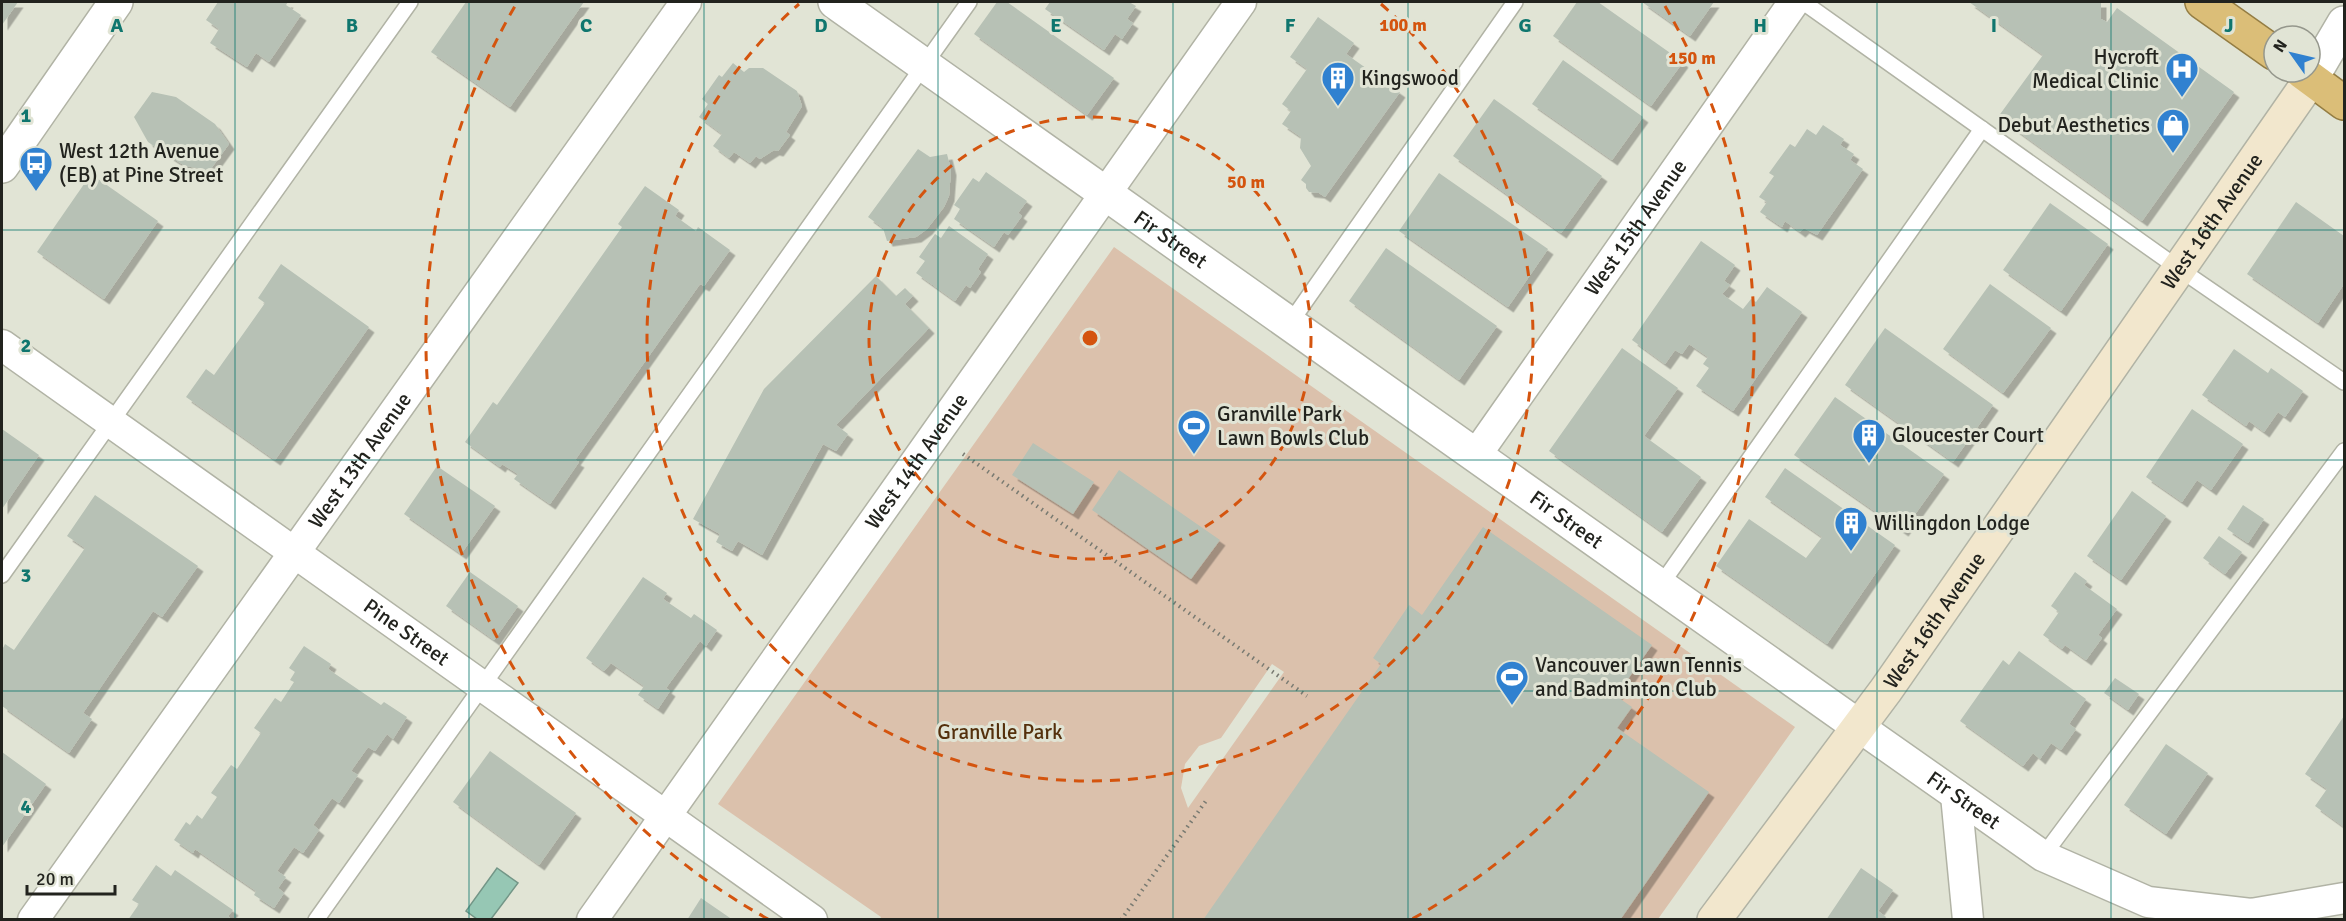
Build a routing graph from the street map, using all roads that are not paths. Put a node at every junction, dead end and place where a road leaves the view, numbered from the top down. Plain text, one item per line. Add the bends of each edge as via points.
1 (116, 2) edge
2 (410, 2) edge
3 (686, 2) edge
4 (835, 2) edge
5 (969, 2) edge
6 (1241, 2) edge
7 (1515, 2) edge
8 (1794, 2) edge
9 (1803, 2) edge
10 (2202, 2) edge
11 (2344, 22) edge
12 (2262, 44) edge
13 (2322, 53) edge
14 (923, 64) junction
15 (2300, 84) edge
16 (2318, 84) edge
17 (2344, 103) edge
18 (1982, 129) junction
19 (2, 166) edge
20 (1104, 193) junction
21 (2178, 268) junction
22 (1290, 323) junction
23 (2, 345) edge
24 (2344, 382) edge
25 (110, 422) junction
26 (2344, 451) edge
27 (1476, 455) junction
28 (294, 552) junction
29 (2, 575) edge
30 (1660, 586) junction
31 (483, 686) junction
32 (1858, 726) junction
33 (1956, 795) junction
34 (665, 816) junction
35 (2043, 856) junction
36 (2344, 898) edge
37 (33, 920) edge
38 (315, 920) edge
39 (592, 920) edge
40 (812, 920) edge
41 (1714, 920) edge
42 (1968, 920) edge

1 - 19 street
2 - 25 lane
3 - 28 street, West 13th Avenue
4 - 14 street, Fir Street
5 - 14 lane
6 - 20 street, West 14th Avenue
7 - 22 lane
8 - 27 street, West 15th Avenue
9 - 18 lane
10 - 12 highway
11 - 13 street
14 - 20 street, Fir Street
14 - 31 lane
15 - 21 main road, West 16th Avenue
16 - 17 highway
18 - 21 lane
18 - 30 lane
20 - 22 street, Fir Street
20 - 34 street, West 14th Avenue
21 - 24 lane
21 - 32 main road, West 16th Avenue
22 - 27 street, Fir Street
23 - 25 street, Pine Street
25 - 28 street, Pine Street
25 - 29 lane
26 - 35 lane
27 - 30 street, Fir Street
28 - 31 street, Pine Street
28 - 37 street, West 13th Avenue
30 - 32 street, Fir Street
31 - 34 street, Pine Street
31 - 38 lane
32 - 33 street, Fir Street
32 - 41 main road, West 16th Avenue
33 - 35 street, Fir Street
33 - 42 street
34 - 39 street, West 14th Avenue
34 - 40 street, Pine Street
35 - 36 street, Fir Street via 2148,902 2251,914

